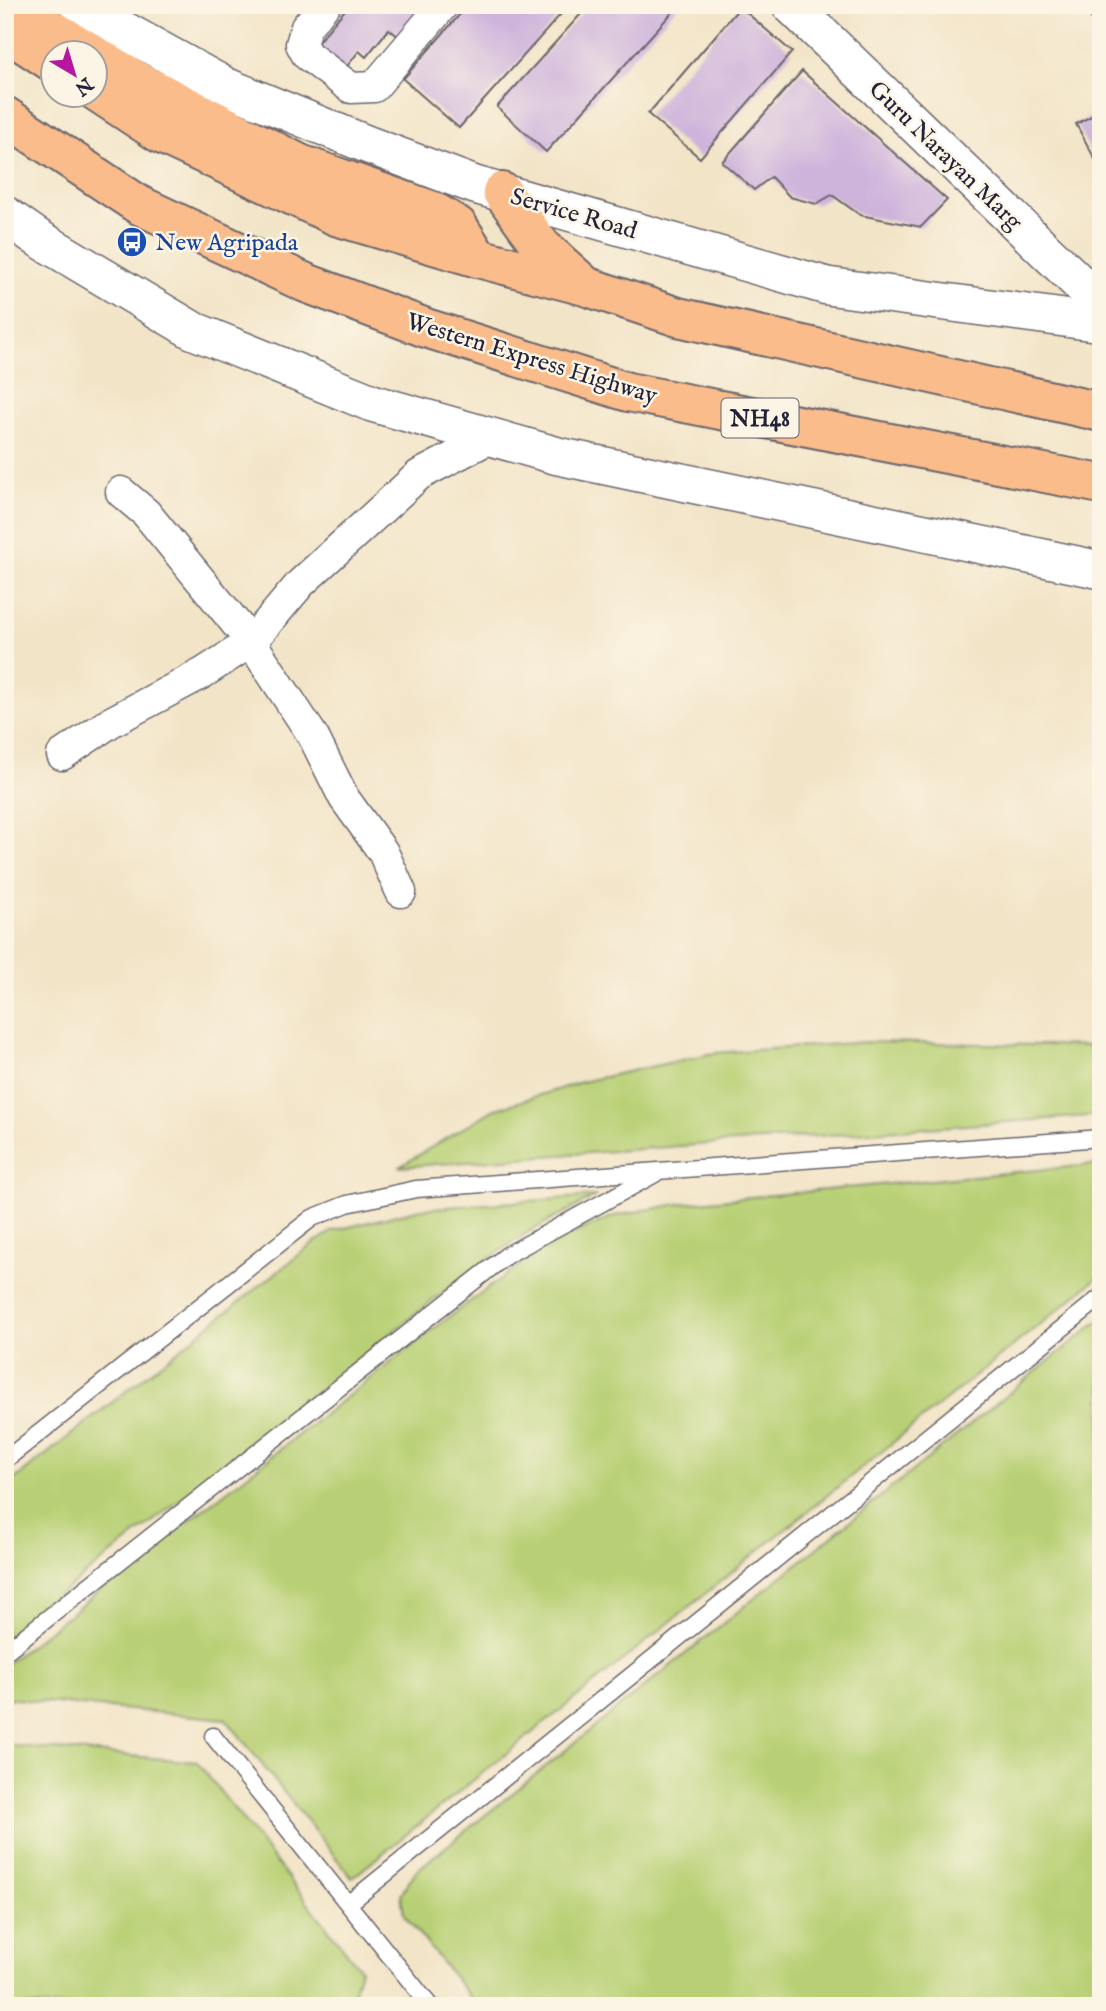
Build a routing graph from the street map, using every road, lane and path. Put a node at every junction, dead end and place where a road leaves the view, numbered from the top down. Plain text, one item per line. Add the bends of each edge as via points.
1 (11, 5) edge
2 (78, 5) edge
3 (325, 5) edge
4 (443, 5) edge
5 (791, 5) edge
6 (5, 31) edge
7 (66, 38) edge
8 (38, 53) edge
9 (108, 63) edge
10 (108, 99) edge
11 (5, 116) edge
12 (502, 192) junction
13 (5, 215) edge
14 (478, 258) junction
15 (586, 286) junction
16 (1101, 304) edge
17 (1101, 323) edge
18 (1101, 412) edge
19 (492, 437) junction
20 (1101, 484) edge
21 (121, 492) dead end
22 (1101, 570) edge
23 (251, 642) junction
24 (62, 755) dead end
25 (401, 892) dead end
26 (1101, 1138) edge
27 (660, 1171) junction
28 (1101, 1297) edge
29 (5, 1460) edge
30 (5, 1652) edge
31 (213, 1736) dead end
32 (348, 1905) junction
33 (430, 2006) edge

1 - 7 highway
2 - 12 street, Service Road via 225,86 366,144
3 - 4 street via 306,27 301,44 307,55 351,88 361,89 374,87
5 - 16 street, Guru Narayan Marg
6 - 8 highway
9 - 14 highway via 300,164 433,211 458,226
10 - 14 highway via 162,134 335,216
11 - 20 highway, Western Express Highway / NH48 via 139,205 306,284 426,328 628,392
12 - 15 highway via 542,247
12 - 17 street, Service Road via 827,286
13 - 19 street via 192,330 372,403
14 - 15 highway
15 - 18 highway via 678,317
19 - 22 street via 572,459
19 - 23 street via 419,475 301,583
21 - 23 street via 146,513
23 - 24 street
23 - 25 street via 313,736 344,798 383,852
26 - 27 lane
27 - 29 lane via 415,1189 347,1204 312,1219
27 - 30 lane via 507,1255
28 - 32 lane
31 - 32 lane
32 - 33 lane

